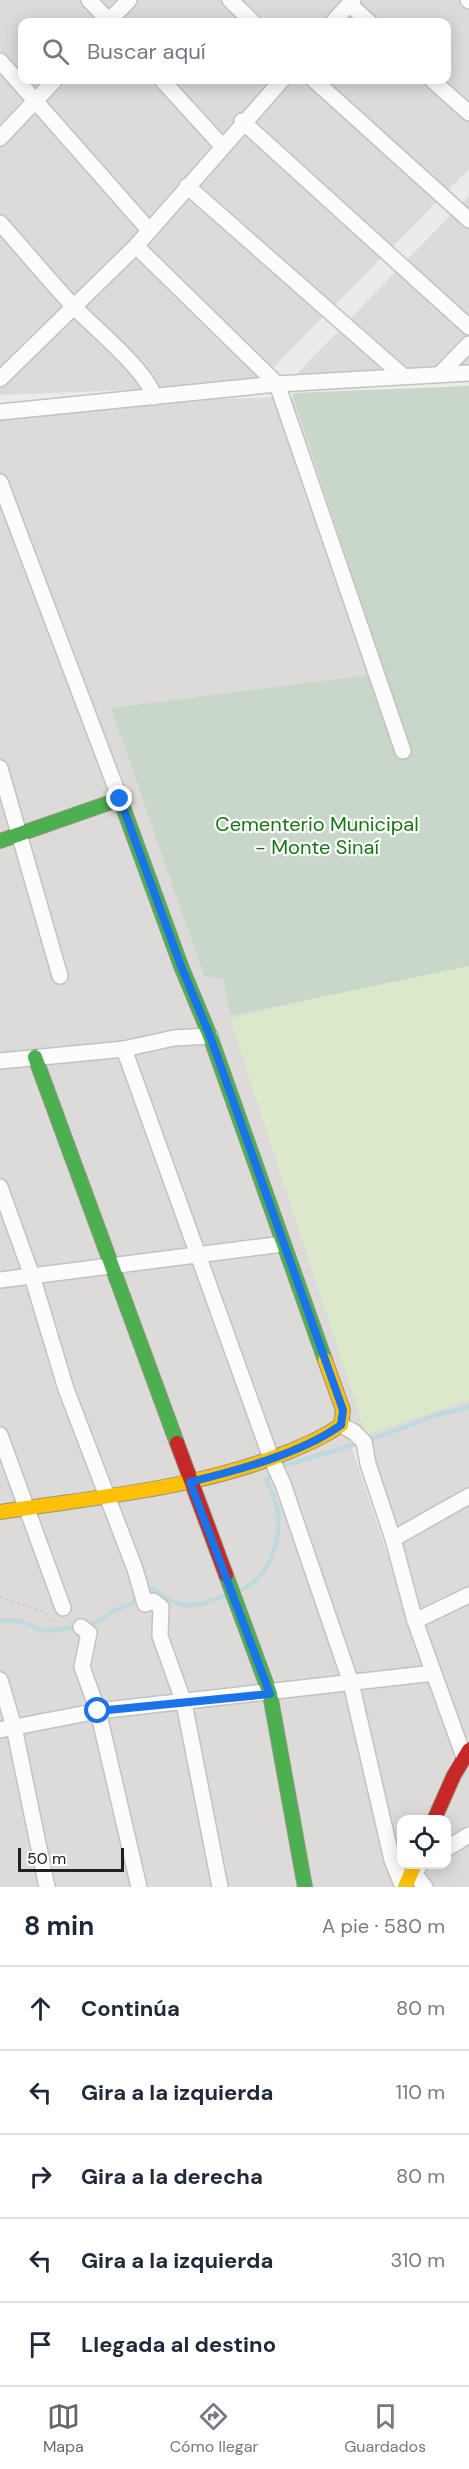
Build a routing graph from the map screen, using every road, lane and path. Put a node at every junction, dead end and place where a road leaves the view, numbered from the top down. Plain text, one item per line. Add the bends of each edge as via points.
1 (90, 0) edge
2 (129, 0) edge
3 (230, 0) edge
4 (351, 2) edge
5 (106, 18) edge
6 (113, 18) edge
7 (249, 18) edge
8 (337, 18) edge
9 (365, 18) edge
10 (0, 61) edge
11 (18, 82) edge
12 (20, 84) edge
13 (51, 84) edge
14 (166, 84) edge
15 (278, 84) edge
16 (318, 84) edge
17 (436, 84) edge
18 (35, 101) junction
19 (469, 113) edge
20 (242, 121) junction
21 (0, 138) edge
22 (222, 146) junction
23 (187, 186) junction
24 (469, 220) edge
25 (0, 223) edge
26 (149, 230) junction
27 (136, 246) junction
28 (73, 306) junction
29 (469, 327) edge
30 (469, 344) edge
31 (469, 373) edge
32 (440, 374) junction
33 (403, 376) junction
34 (0, 378) edge
35 (277, 384) junction
36 (154, 397) junction
37 (0, 412) edge
38 (0, 482) edge
39 (403, 751) dead end
40 (0, 768) edge
41 (120, 799) junction
42 (19, 834) junction
43 (0, 841) edge
44 (60, 976) dead end
45 (210, 1036) junction
46 (124, 1049) junction
47 (35, 1057) junction
48 (0, 1061) edge
49 (0, 1187) edge
50 (284, 1244) junction
51 (199, 1255) junction
52 (111, 1266) junction
53 (32, 1276) junction
54 (0, 1280) edge
55 (341, 1425) junction
56 (0, 1435) edge
57 (272, 1461) junction
58 (190, 1482) junction
59 (469, 1496) edge
60 (106, 1497) junction
61 (26, 1508) junction
62 (0, 1512) edge
63 (393, 1539) junction
64 (469, 1595) edge
65 (0, 1597) edge
66 (63, 1608) joint
67 (415, 1621) junction
68 (81, 1627) dead end
69 (434, 1673) junction
70 (0, 1680) edge
71 (351, 1683) junction
72 (270, 1694) junction
73 (184, 1703) junction
74 (98, 1711) junction
75 (7, 1728) edge
76 (466, 1753) edge
77 (437, 1815) edge
78 (469, 1835) edge
79 (451, 1846) edge
80 (414, 1869) edge
81 (417, 1869) edge
82 (47, 1887) edge
83 (139, 1887) edge
84 (220, 1887) edge
85 (305, 1887) edge
86 (404, 1887) edge
87 (425, 1887) edge

1 - 5 street
2 - 6 street
3 - 7 street
4 - 8 street
4 - 9 street
10 - 11 street
12 - 18 street
13 - 18 street
14 - 22 street
15 - 20 street
16 - 24 street
17 - 19 street
18 - 21 street
18 - 26 street
20 - 22 street
20 - 29 street
22 - 23 street
23 - 26 street
23 - 33 street
25 - 28 street
26 - 27 street
27 - 28 street
27 - 35 street
28 - 34 street
28 - 36 street via 139,373
30 - 32 street
31 - 32 street
32 - 33 street
33 - 35 street
35 - 36 street
35 - 39 street
36 - 37 street
38 - 41 street
40 - 42 street
41 - 42 street
41 - 45 street
42 - 43 street
42 - 44 street
45 - 46 street via 174,1038
45 - 50 street
46 - 47 street
46 - 51 street
47 - 48 street
47 - 52 street
49 - 53 street
50 - 51 street
50 - 55 street via 343,1410
51 - 52 street
51 - 57 street
52 - 53 street
52 - 58 street
53 - 54 street
53 - 60 street via 66,1389
55 - 57 street
55 - 63 street via 364,1442
56 - 61 street
57 - 58 street
57 - 71 street
58 - 60 street
58 - 72 street
59 - 63 street
60 - 61 street
60 - 73 street via 145,1604 153,1601 161,1607 160,1636
61 - 62 street
61 - 66 street
63 - 67 street
64 - 67 street
65 - 66 path via 44,1612 52,1621 62,1618
67 - 69 street
68 - 74 street via 89,1633 82,1667
69 - 71 street
69 - 76 street
70 - 75 street
71 - 72 street
71 - 86 street via 392,1860
72 - 73 street
72 - 85 street
73 - 74 street
73 - 84 street
74 - 75 street
74 - 83 street
75 - 82 street
76 - 77 street
78 - 79 street
80 - 86 street
81 - 87 street

